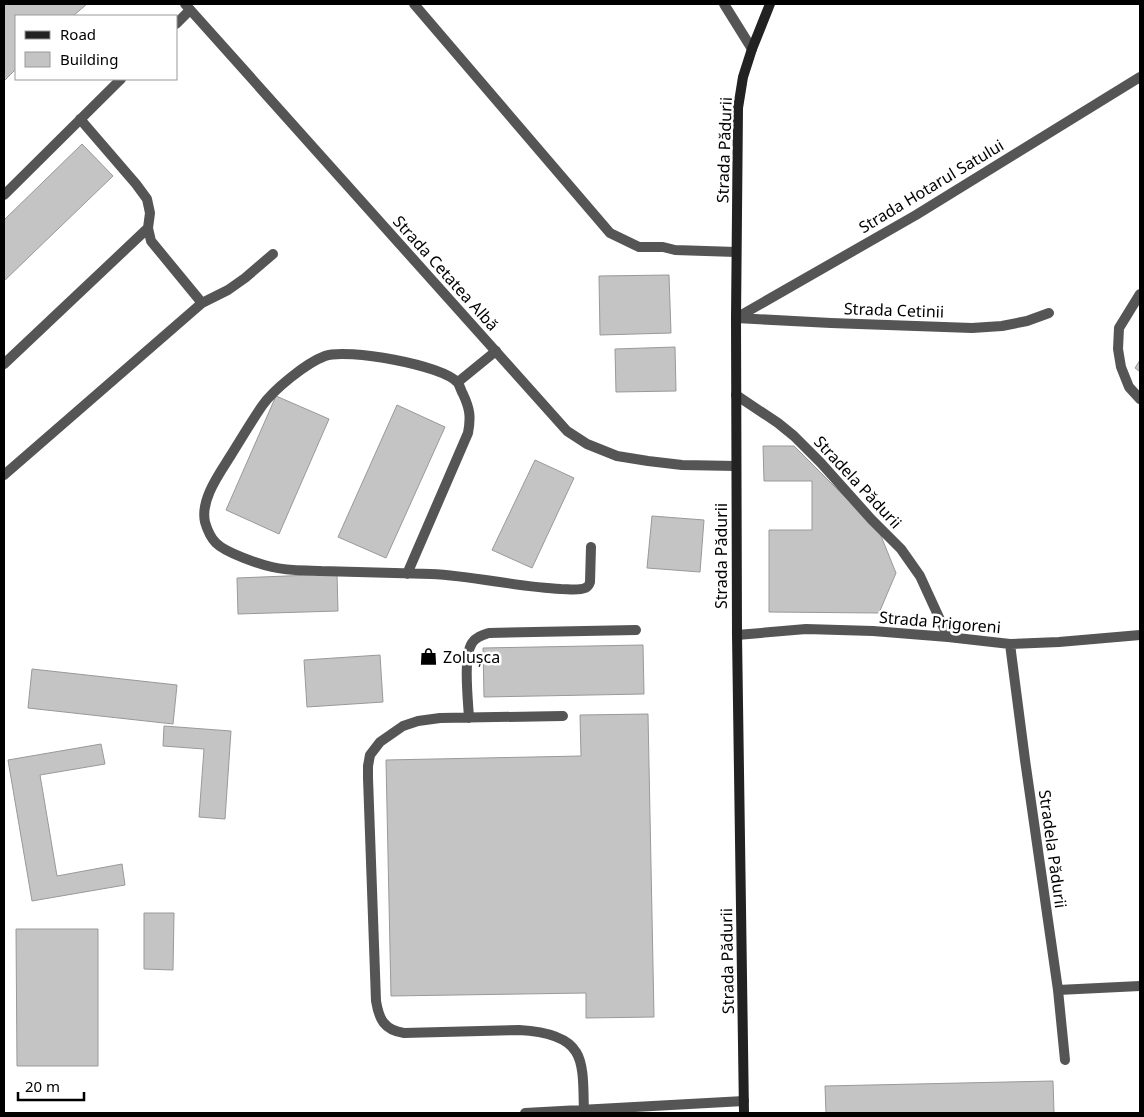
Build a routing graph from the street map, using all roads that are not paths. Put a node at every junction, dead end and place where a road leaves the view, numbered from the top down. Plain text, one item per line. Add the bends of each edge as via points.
1 (414, 4) edge
2 (724, 4) edge
3 (770, 4) edge
4 (188, 7) edge
5 (178, 21) edge
6 (752, 48) junction
7 (1140, 77) edge
8 (120, 80) edge
9 (80, 119) junction
10 (4, 195) edge
11 (148, 228) junction
12 (736, 252) junction
13 (273, 254) dead end
14 (1140, 294) edge
15 (202, 303) junction
16 (1049, 313) dead end
17 (736, 318) junction
18 (496, 351) junction
19 (4, 364) edge
20 (458, 382) junction
21 (736, 395) junction
22 (1140, 399) edge
23 (736, 466) junction
24 (4, 475) edge
25 (591, 547) dead end
26 (407, 574) junction
27 (636, 630) dead end
28 (737, 635) junction
29 (1140, 635) edge
30 (948, 637) junction
31 (1010, 644) junction
32 (563, 716) dead end
33 (469, 718) junction
34 (1140, 986) edge
35 (1058, 990) junction
36 (1065, 1060) dead end
37 (744, 1101) junction
38 (584, 1110) junction
39 (600, 1111) edge
40 (525, 1113) edge
41 (744, 1113) edge

1 - 12 street via 610,233 639,247
2 - 6 street
3 - 6 main road, Strada Pădurii
4 - 5 street
4 - 18 street, Strada Cetatea Albă
6 - 12 main road, Strada Pădurii via 738,108
7 - 17 street, Strada Hotarul Satului via 916,215
8 - 9 street
9 - 10 street
9 - 11 street via 147,198
11 - 15 street via 151,241
11 - 19 street
12 - 17 main road, Strada Pădurii
13 - 15 street via 246,278
14 - 22 street via 1119,328 1118,349 1120,367 1129,387
15 - 24 street
16 - 17 street, Strada Cetinii via 1002,326 972,328
17 - 21 main road, Strada Pădurii
18 - 20 street
18 - 23 street, Strada Cetatea Albă via 567,430 587,444 617,456 648,461
20 - 26 street via 470,415 468,433
20 - 26 street via 439,372 370,355 341,353 325,356 288,379 262,405 212,486 205,508 205,521 216,543 230,552 274,568
21 - 23 main road, Strada Pădurii
21 - 30 street, Stradela Pădurii via 794,436 901,549 920,576
23 - 28 main road, Strada Pădurii
25 - 26 street via 590,582 581,589 538,588 463,577
27 - 33 street via 489,633 481,636 473,641 468,651
28 - 30 street, Strada Prigoreni via 806,629
28 - 37 main road, Strada Pădurii
29 - 31 street, Strada Prigoreni
30 - 31 street, Strada Prigoreni
31 - 35 street, Stradela Pădurii
32 - 33 street
33 - 38 street via 440,718 403,726 380,742 370,755 368,778 378,1012 381,1020 395,1032 519,1030 555,1036 576,1050 580,1060
34 - 35 street
35 - 36 street, Stradela Pădurii
37 - 39 street
37 - 41 main road, Strada Pădurii
38 - 39 street
38 - 40 street

